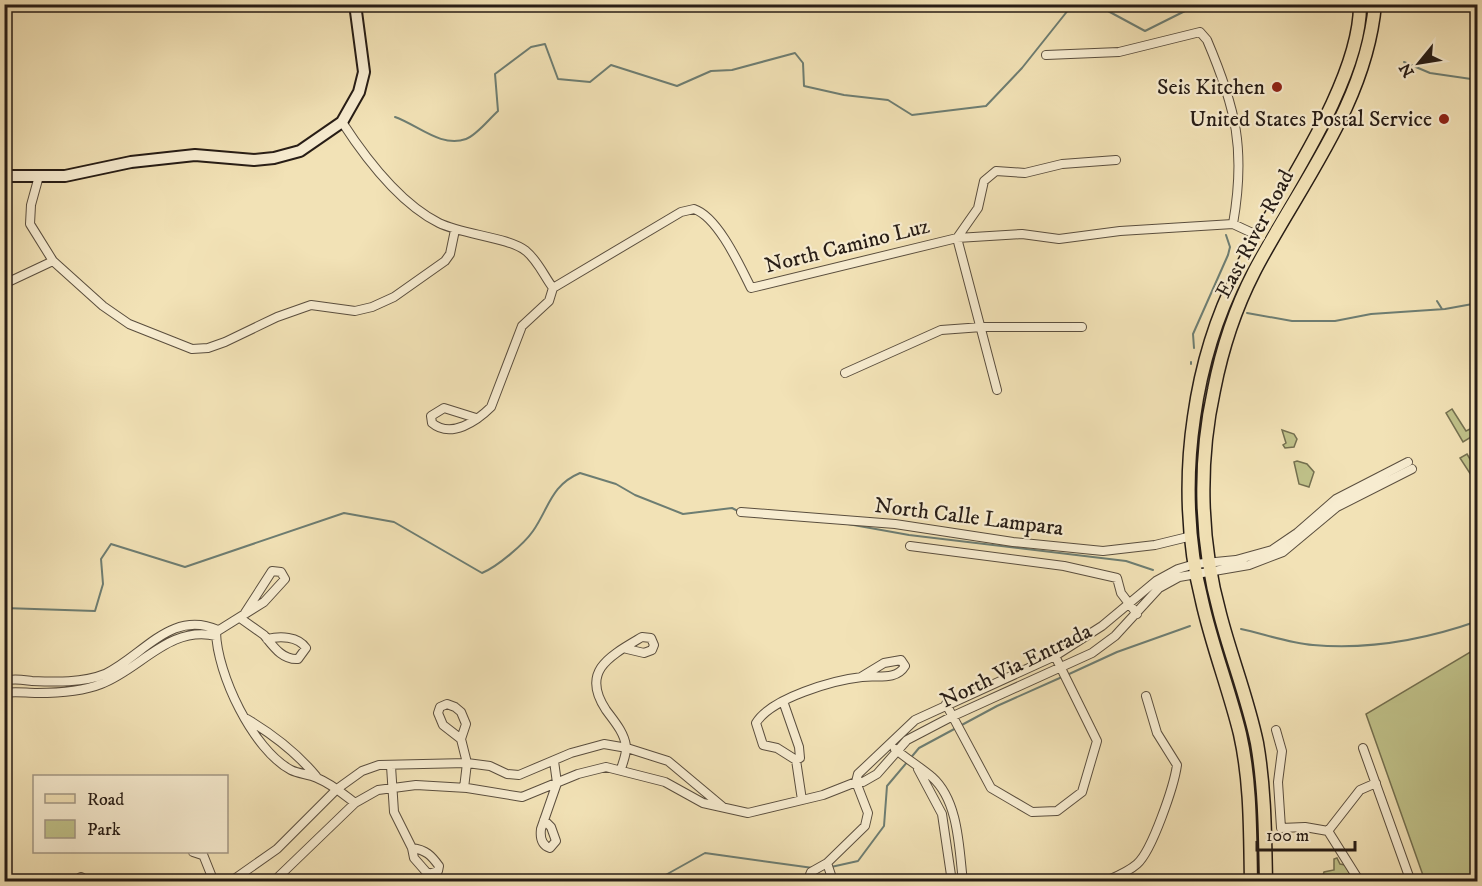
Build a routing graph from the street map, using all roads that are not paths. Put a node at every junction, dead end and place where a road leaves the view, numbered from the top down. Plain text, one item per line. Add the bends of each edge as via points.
1 (355, 4) edge
2 (1360, 4) edge
3 (1374, 4) edge
4 (1046, 55) dead end
5 (342, 122) junction
6 (1116, 160) dead end
7 (4, 176) edge
8 (39, 176) junction
9 (1233, 224) junction
10 (455, 230) junction
11 (1258, 236) junction
12 (957, 238) junction
13 (1270, 243) junction
14 (53, 261) junction
15 (4, 285) edge
16 (553, 288) junction
17 (982, 327) junction
18 (1082, 327) dead end
19 (845, 374) dead end
20 (997, 390) dead end
21 (476, 418) junction
22 (1410, 465) dead end
23 (741, 512) dead end
24 (1192, 536) junction
25 (910, 546) dead end
26 (1210, 567) junction
27 (1196, 569) junction
28 (1128, 604) junction
29 (1137, 614) junction
30 (242, 615) junction
31 (217, 633) junction
32 (267, 639) junction
33 (627, 649) dead end
34 (1054, 656) junction
35 (1061, 669) junction
36 (861, 677) junction
37 (4, 681) edge
38 (4, 693) edge
39 (1146, 696) dead end
40 (783, 701) junction
41 (945, 704) junction
42 (951, 717) junction
43 (246, 718) junction
44 (1276, 730) dead end
45 (461, 739) junction
46 (627, 748) junction
47 (894, 748) junction
48 (1363, 748) dead end
49 (796, 760) junction
50 (554, 761) junction
51 (467, 763) junction
52 (391, 766) junction
53 (918, 768) junction
54 (621, 769) junction
55 (316, 777) junction
56 (856, 782) junction
57 (557, 783) junction
58 (1376, 783) junction
59 (393, 788) junction
60 (464, 788) junction
61 (337, 789) junction
62 (802, 800) junction
63 (355, 804) junction
64 (727, 809) junction
65 (952, 815) junction
66 (942, 818) junction
67 (544, 820) dead end
68 (1328, 831) junction
69 (412, 848) dead end
70 (202, 853) edge
71 (827, 863) junction
72 (73, 882) edge
73 (89, 882) edge
74 (214, 882) edge
75 (230, 882) edge
76 (273, 882) edge
77 (812, 882) edge
78 (825, 882) edge
79 (952, 882) edge
80 (963, 882) edge
81 (1104, 882) edge
82 (1251, 882) edge
83 (1266, 882) edge
84 (1360, 882) edge
85 (1411, 882) edge

1 - 5 main road via 364,72 354,104
2 - 11 main road, East River Road via 1345,75
3 - 13 main road, East River Road via 1366,54 1350,100
4 - 9 street via 1119,52 1200,32 1207,40 1231,102 1239,139 1239,191
5 - 8 main road via 300,151 274,158 195,155 131,162 65,176
5 - 10 street via 361,152 401,195 426,215
6 - 12 street via 989,174 978,208
7 - 8 main road
8 - 14 street via 30,224
9 - 11 street, North Camino Luz
9 - 12 street, North Camino Luz via 1059,239 1007,233
10 - 14 street via 445,261 394,297 355,311 311,305 200,349 129,324
10 - 16 street via 520,248 534,259
11 - 13 street, North Camino Luz
11 - 24 main road, East River Road via 1230,290 1204,365 1190,458
12 - 16 street, North Camino Luz via 751,288 707,216 689,210
12 - 17 street
13 - 26 main road, East River Road via 1239,304 1213,392 1202,471
14 - 15 street
16 - 21 street via 549,301 522,326 497,395
17 - 18 street
17 - 19 street via 941,330
17 - 20 street
21 - 21 street via 444,408 431,416 432,423 443,429 466,425
22 - 26 street, North Via Entrada via 1336,499 1272,550
23 - 24 street, North Calle Lampara via 895,524 1103,551
24 - 27 main road, East River Road
25 - 28 street, North Calle Lampara via 1099,573 1117,578
26 - 27 street, North Via Entrada
26 - 83 main road, East River Road via 1219,613 1256,741 1264,795
27 - 28 street, North Via Entrada via 1178,569
27 - 29 street, North Via Entrada via 1159,588
27 - 82 main road, East River Road via 1246,768
28 - 29 street, North Calle Lampara
28 - 34 street, North Via Entrada via 1102,626
29 - 35 street, North Via Entrada via 1092,653
30 - 30 street via 264,602 280,586 285,579 280,572 272,571
30 - 31 street
30 - 32 street
31 - 37 street via 202,624 169,630 97,677 74,681
31 - 38 street via 174,639 132,669 93,687
31 - 43 street via 223,670
32 - 32 street via 293,660 301,657 306,648 297,640
33 - 46 street via 600,667 595,675 598,696 618,725
34 - 35 street
34 - 41 street, North Via Entrada
35 - 42 street, North Via Entrada
35 - 42 street via 1097,741 1082,792 1057,811 1032,812 991,789
36 - 36 street via 888,677 902,672 905,666 901,660 893,660
36 - 40 street
39 - 81 street via 1157,733 1177,765 1174,784 1137,864
40 - 49 street via 799,747 800,758
40 - 49 street via 767,710 756,723 763,745 777,748
41 - 42 street
41 - 47 street, North Via Entrada via 915,720
42 - 47 street, North Via Entrada
43 - 55 street via 272,733
43 - 55 street via 262,744 291,770
44 - 68 street via 1281,751 1281,828
45 - 45 street via 465,724 461,712 447,704 440,707 443,725
45 - 51 street
46 - 50 street via 604,744
46 - 54 street
46 - 64 street via 669,761
47 - 53 street
47 - 56 street, North Via Entrada via 858,774
48 - 58 street
49 - 62 street
50 - 51 street via 519,775
50 - 57 street
51 - 52 street
51 - 60 street
52 - 59 street
52 - 61 street via 379,765 362,771
53 - 65 street via 933,777
53 - 66 street
54 - 57 street via 606,767
54 - 64 street via 665,782 703,803
55 - 61 street
56 - 62 street
56 - 71 street via 868,813 865,826
57 - 60 street via 522,797
57 - 67 street
58 - 68 street via 1360,790
58 - 85 street
59 - 60 street via 416,784
59 - 63 street via 378,790
59 - 69 street via 394,812
61 - 63 street
61 - 75 street via 277,849
62 - 64 street via 748,813
63 - 76 street
65 - 66 street
65 - 80 street
66 - 79 street
68 - 84 street
70 - 74 street
71 - 77 street via 811,872
71 - 78 street via 831,875
72 - 73 street via 81,877

